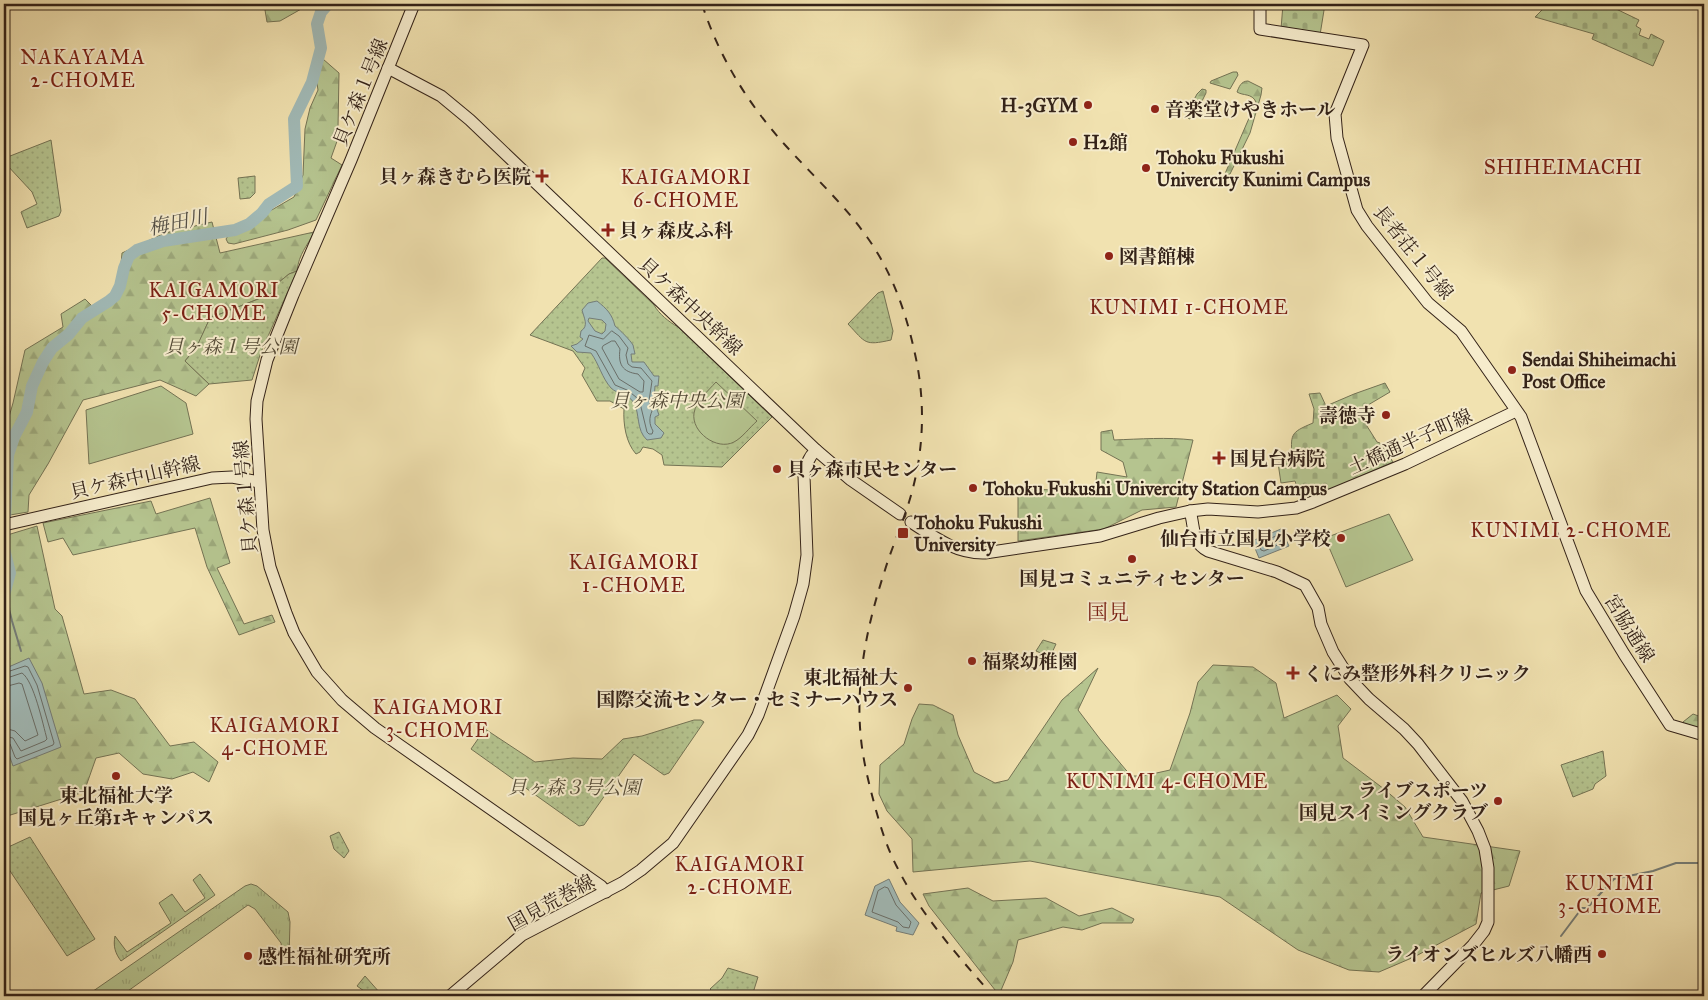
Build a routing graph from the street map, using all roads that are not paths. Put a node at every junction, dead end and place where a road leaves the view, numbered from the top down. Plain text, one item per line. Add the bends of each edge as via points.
1 (414, 4) edge
2 (1260, 4) edge
3 (388, 68) junction
4 (1516, 411) junction
5 (816, 450) junction
6 (259, 482) junction
7 (1190, 512) junction
8 (900, 514) dead end
9 (911, 522) dead end
10 (4, 525) edge
11 (1704, 736) edge
12 (606, 892) junction
13 (450, 996) edge
14 (1424, 996) edge

1 - 3 street, 貝ケ森１号線
2 - 4 street, 長者荘１号線 via 1260,29 1363,45 1335,114 1337,138 1357,210 1428,303 1461,331
3 - 5 street, 貝ケ森中央幹線 via 441,96 470,120
3 - 6 street, 貝ケ森１号線 via 267,360 257,401
4 - 7 street, 土橋通半子町線 via 1405,464 1296,508 1258,512 1208,509
4 - 11 street, 宮脇通線 via 1527,431 1588,595 1670,725
5 - 8 street, 貝ケ森中央幹線 via 850,480
5 - 12 street, 国見荒巻線 via 809,457 804,476 807,555 803,584 765,696 748,735 673,843 641,870
6 - 10 street, 貝ケ森中山幹線 via 232,477 212,478
6 - 12 street, 貝ケ森１号線 via 265,545 279,594 298,639 329,687 375,728
7 - 9 street, 土橋通半子町線 via 1095,538 985,553 967,552 948,545
7 - 14 street via 1196,541 1201,547 1277,572 1305,585 1318,608 1333,652 1350,679 1418,744 1462,801 1478,831 1488,868 1488,922 1472,945
12 - 13 street, 国見荒巻線 via 522,935

